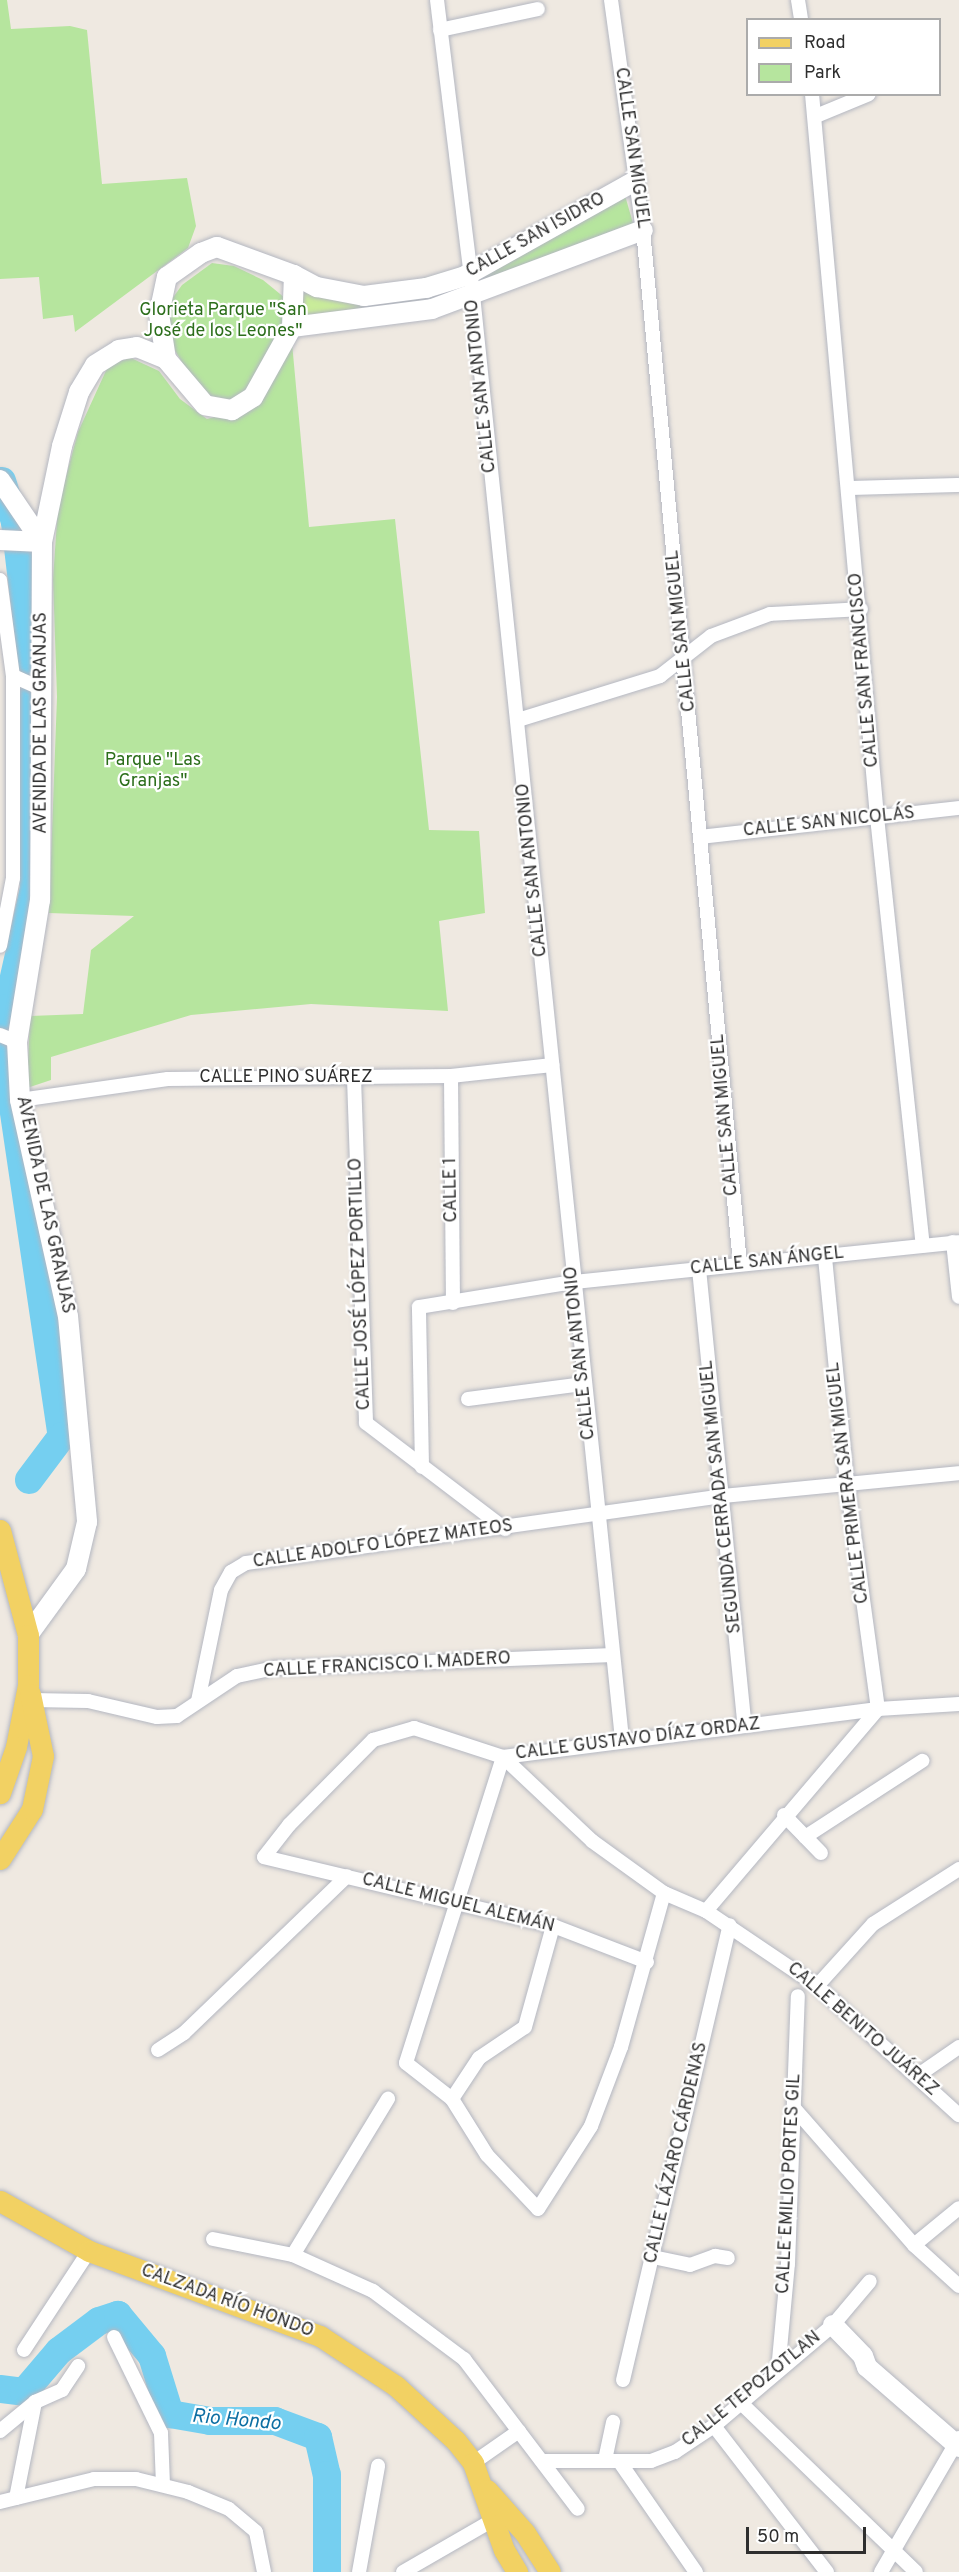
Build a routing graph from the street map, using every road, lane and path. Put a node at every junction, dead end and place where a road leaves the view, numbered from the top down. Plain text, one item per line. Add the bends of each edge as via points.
1 (437, 0) edge
2 (611, 0) edge
3 (798, 0) edge
4 (538, 9) dead end
5 (801, 18) edge
6 (440, 30) junction
7 (812, 96) edge
8 (864, 96) edge
9 (816, 116) junction
10 (635, 181) junction
11 (643, 230) junction
12 (470, 273) junction
13 (294, 275) junction
14 (473, 295) junction
15 (292, 327) junction
16 (166, 359) junction
17 (959, 485) edge
18 (5, 486) edge
19 (849, 488) junction
20 (22, 542) edge
21 (0, 580) edge
22 (861, 609) junction
23 (685, 658) junction
24 (13, 676) junction
25 (44, 690) junction
26 (518, 720) junction
27 (959, 808) edge
28 (877, 817) junction
29 (700, 837) junction
30 (0, 946) edge
31 (10, 1039) edge
32 (552, 1065) junction
33 (451, 1076) junction
34 (354, 1078) junction
35 (20, 1100) junction
36 (956, 1242) edge
37 (923, 1246) junction
38 (825, 1256) junction
39 (740, 1264) junction
40 (699, 1269) junction
41 (574, 1282) junction
42 (959, 1297) edge
43 (453, 1303) junction
44 (584, 1384) junction
45 (468, 1399) dead end
46 (422, 1467) junction
47 (959, 1473) edge
48 (847, 1482) junction
49 (722, 1496) junction
50 (598, 1514) junction
51 (0, 1529) edge
52 (505, 1529) junction
53 (28, 1635) junction
54 (613, 1655) junction
55 (29, 1693) junction
56 (198, 1701) junction
57 (959, 1704) edge
58 (878, 1709) junction
59 (745, 1726) junction
60 (622, 1740) junction
61 (503, 1757) junction
62 (922, 1761) dead end
63 (0, 1793) edge
64 (784, 1815) junction
65 (805, 1837) junction
66 (821, 1853) dead end
67 (264, 1857) joint
68 (0, 1859) edge
69 (959, 1869) edge
70 (347, 1876) junction
71 (664, 1893) junction
72 (459, 1902) junction
73 (706, 1911) junction
74 (730, 1925) junction
75 (553, 1926) junction
76 (647, 1962) junction
77 (817, 1986) junction
78 (798, 1996) dead end
79 (959, 2047) edge
80 (158, 2050) dead end
81 (917, 2076) junction
82 (388, 2098) dead end
83 (452, 2099) junction
84 (794, 2108) junction
85 (959, 2115) edge
86 (0, 2201) edge
87 (959, 2208) edge
88 (213, 2239) dead end
89 (914, 2245) junction
90 (89, 2251) junction
91 (293, 2255) junction
92 (653, 2257) junction
93 (728, 2258) dead end
94 (870, 2281) dead end
95 (959, 2286) edge
96 (833, 2325) junction
97 (114, 2337) dead end
98 (24, 2350) dead end
99 (78, 2366) dead end
100 (778, 2372) junction
101 (623, 2380) dead end
102 (36, 2402) junction
103 (741, 2403) junction
104 (613, 2422) dead end
105 (714, 2426) junction
106 (0, 2431) edge
107 (519, 2431) junction
108 (958, 2442) edge
109 (542, 2461) junction
110 (612, 2461) junction
111 (378, 2466) dead end
112 (477, 2473) junction
113 (163, 2485) junction
114 (16, 2498) junction
115 (0, 2502) edge
116 (578, 2509) dead end
117 (493, 2520) junction
118 (892, 2552) junction
119 (264, 2572) edge
120 (359, 2572) edge
121 (403, 2572) edge
122 (517, 2572) edge
123 (550, 2572) edge
124 (696, 2572) edge
125 (827, 2572) edge
126 (881, 2572) edge
127 (916, 2572) edge

1 - 6 street, CALLE SAN ANTONIO
2 - 10 street, CALLE SAN MIGUEL
3 - 5 street
4 - 6 street
6 - 12 street, CALLE SAN ANTONIO
7 - 9 street, CALLE SAN FRANCISCO
8 - 9 street
9 - 19 street, CALLE SAN FRANCISCO
10 - 11 street, CALLE SAN MIGUEL
10 - 12 street, CALLE SAN ISIDRO
11 - 14 street, CALLE SAN ISIDRO
11 - 23 street, CALLE SAN MIGUEL
12 - 13 street, CALLE SAN ISIDRO via 426,288 364,296 317,287
12 - 14 street, CALLE SAN ANTONIO
13 - 15 street
13 - 16 street via 217,247 201,253 167,277 159,314
14 - 15 street, CALLE SAN ISIDRO via 432,309
14 - 26 street, CALLE SAN ANTONIO
15 - 16 street via 253,397 232,410 205,405
16 - 20 street, AVENIDA DE LAS GRANJAS via 137,347 119,350 95,365 79,392 63,446
17 - 19 street
18 - 20 street
19 - 22 street, CALLE SAN FRANCISCO
20 - 25 street, AVENIDA DE LAS GRANJAS
21 - 24 street, AVENIDA DE LAS GRANJAS
22 - 23 street via 770,614 711,636
22 - 28 street, CALLE SAN FRANCISCO
23 - 26 street via 660,676
23 - 29 street, CALLE SAN MIGUEL
24 - 25 street
24 - 30 street, AVENIDA DE LAS GRANJAS via 13,878
25 - 31 street, AVENIDA DE LAS GRANJAS via 40,900
26 - 32 street, CALLE SAN ANTONIO
27 - 28 street, CALLE SAN NICOLÁS
28 - 29 street, CALLE SAN NICOLÁS
28 - 37 street, CALLE SAN FRANCISCO
29 - 39 street, CALLE SAN MIGUEL
31 - 35 street, AVENIDA DE LAS GRANJAS
32 - 33 street, CALLE PINO SUÁREZ
32 - 41 street, CALLE SAN ANTONIO
33 - 34 street, CALLE PINO SUÁREZ
33 - 43 street, CALLE 1
34 - 35 street, CALLE PINO SUÁREZ via 168,1079
34 - 46 street, CALLE JOSÉ LÓPEZ PORTILLO via 366,1423
35 - 53 street, AVENIDA DE LAS GRANJAS via 68,1316 87,1522 76,1569
36 - 37 street, CALLE SAN ÁNGEL
36 - 42 street
37 - 38 street, CALLE SAN ÁNGEL
38 - 39 street, CALLE SAN ÁNGEL
38 - 48 street, CALLE PRIMERA SAN MIGUEL
39 - 40 street, CALLE SAN ÁNGEL
40 - 41 street, CALLE SAN ÁNGEL
40 - 49 street, SEGUNDA CERRADA SAN MIGUEL
41 - 43 street, CALLE SAN ÁNGEL
41 - 44 street, CALLE SAN ANTONIO
43 - 46 street, CALLE SAN ÁNGEL via 419,1307
44 - 45 street
44 - 50 street, CALLE SAN ANTONIO
46 - 52 street, CALLE JOSÉ LÓPEZ PORTILLO
47 - 48 street, CALLE ADOLFO LÓPEZ MATEOS
48 - 49 street, CALLE ADOLFO LÓPEZ MATEOS
48 - 58 street, CALLE PRIMERA SAN MIGUEL
49 - 50 street, CALLE ADOLFO LÓPEZ MATEOS
49 - 59 street, SEGUNDA CERRADA SAN MIGUEL
50 - 52 street, CALLE ADOLFO LÓPEZ MATEOS
50 - 54 street, CALLE SAN ANTONIO
51 - 53 main road
52 - 56 street, CALLE ADOLFO LÓPEZ MATEOS via 246,1563 231,1572 221,1590
53 - 55 main road
54 - 56 street, CALLE FRANCISCO I. MADERO via 276,1668 237,1676
54 - 60 street, CALLE SAN ANTONIO
55 - 56 street, CALLE FRANCISCO I. MADERO via 88,1701 157,1717 177,1716
55 - 63 main road
55 - 68 main road via 43,1756 32,1809
57 - 58 street, CALLE GUSTAVO DÍAZ ORDAZ
58 - 59 street, CALLE GUSTAVO DÍAZ ORDAZ
58 - 64 street
59 - 60 street, CALLE GUSTAVO DÍAZ ORDAZ
60 - 61 street, CALLE GUSTAVO DÍAZ ORDAZ
61 - 67 street, CALLE GUSTAVO DÍAZ ORDAZ via 414,1728 374,1740
61 - 71 street, CALLE BENITO JUÁREZ via 592,1841
61 - 72 street
62 - 65 street
64 - 65 street
64 - 73 street
65 - 66 street
67 - 70 street, CALLE MIGUEL ALEMÁN
69 - 77 street via 873,1924
70 - 72 street, CALLE MIGUEL ALEMÁN
70 - 80 street via 184,2033
71 - 73 street, CALLE BENITO JUÁREZ
71 - 76 street
72 - 75 street, CALLE MIGUEL ALEMÁN
72 - 83 street via 406,2063
73 - 74 street, CALLE BENITO JUÁREZ
74 - 77 street, CALLE BENITO JUÁREZ
74 - 92 street, CALLE LÁZARO CÁRDENAS
75 - 76 street, CALLE MIGUEL ALEMÁN
75 - 83 street via 525,2027 479,2058
76 - 83 street via 591,2126 538,2209 487,2155
77 - 81 street, CALLE BENITO JUÁREZ
78 - 84 street, CALLE EMILIO PORTES GIL
79 - 81 street
81 - 85 street, CALLE BENITO JUÁREZ
82 - 91 street
84 - 89 street
84 - 100 street, CALLE EMILIO PORTES GIL via 788,2264
86 - 90 main road, CALZADA RÍO HONDO
87 - 89 street
88 - 91 street
89 - 95 street
90 - 98 street
90 - 112 main road, CALZADA RÍO HONDO via 320,2336 396,2386 456,2441
91 - 107 street via 373,2291 464,2359
92 - 93 street via 690,2265 715,2256
92 - 101 street, CALLE LÁZARO CÁRDENAS
94 - 96 street, CALLE TEPOZOTLAN
96 - 100 street, CALLE TEPOZOTLAN
96 - 108 street via 863,2356 867,2367
97 - 113 street via 161,2433
99 - 102 street via 62,2390
100 - 103 street, CALLE TEPOZOTLAN
102 - 106 street
102 - 114 street
103 - 105 street, CALLE TEPOZOTLAN
103 - 118 street
104 - 110 street
105 - 110 street, CALLE TEPOZOTLAN via 675,2452 651,2461
105 - 125 street
107 - 109 street
107 - 112 street
108 - 118 street
109 - 110 street, CALLE TEPOZOTLAN
109 - 116 street
110 - 124 street
111 - 120 street
112 - 117 main road, CALZADA RÍO HONDO
112 - 123 main road, CALZADA RÍO HONDO via 525,2533
113 - 114 street via 136,2479 94,2480
113 - 119 street via 230,2509 256,2532
114 - 115 street
117 - 121 street
117 - 122 main road, CALZADA RÍO HONDO
118 - 126 street
118 - 127 street

